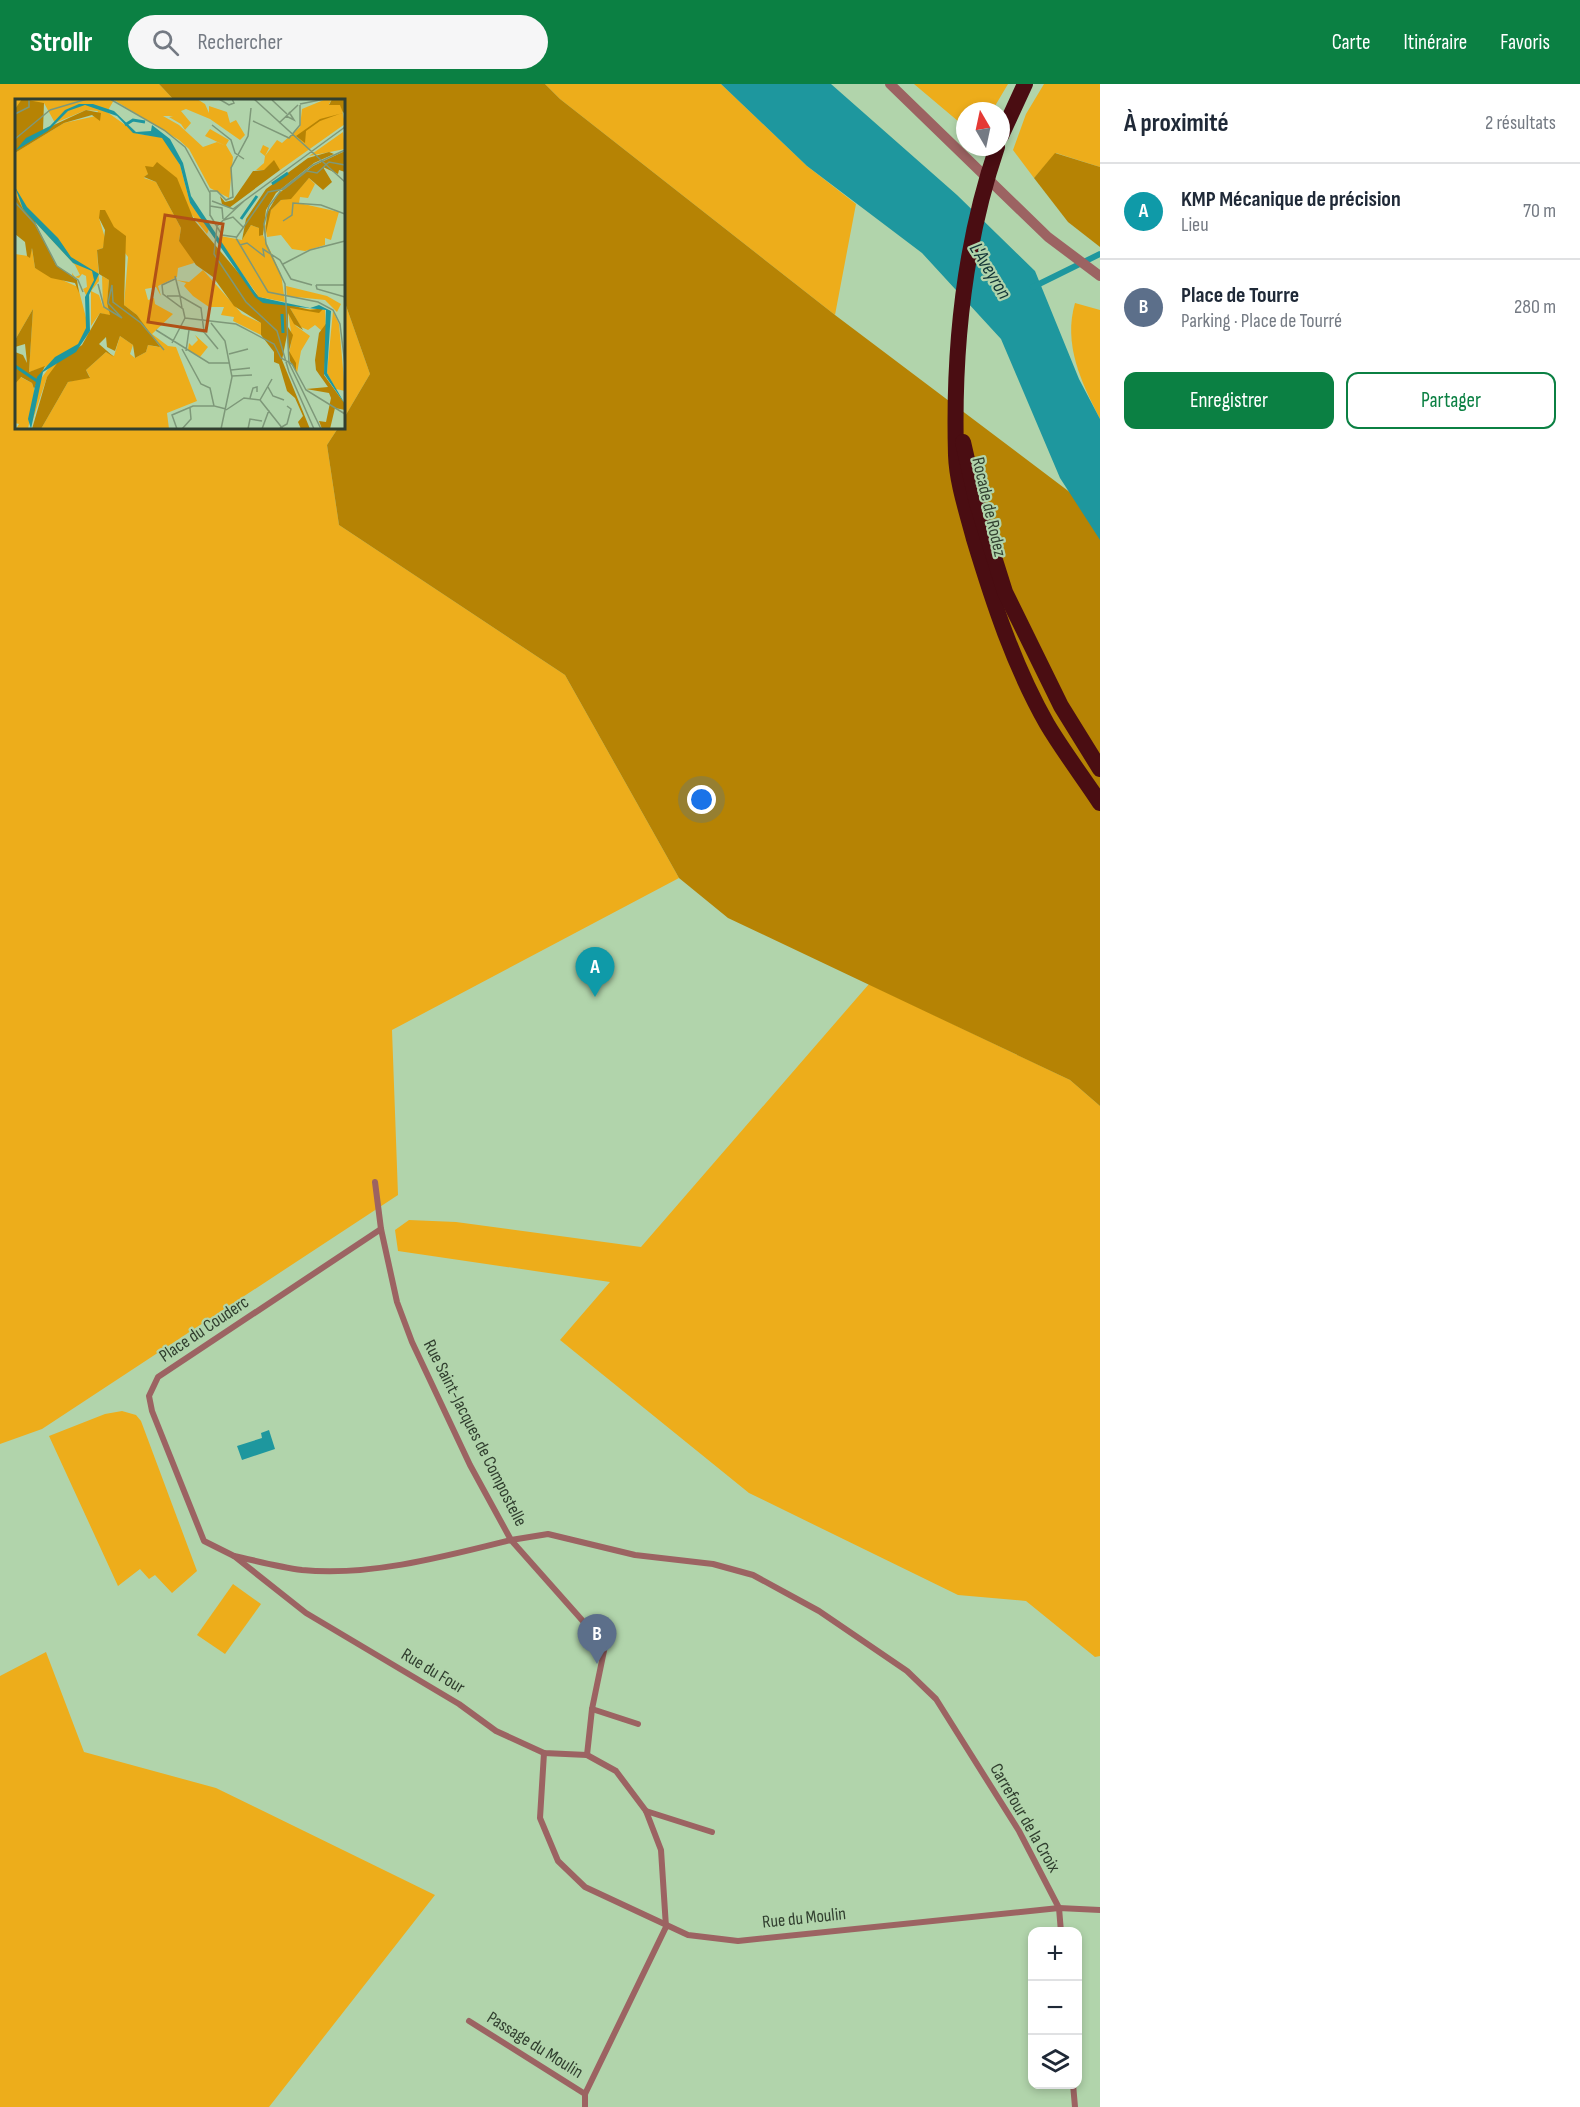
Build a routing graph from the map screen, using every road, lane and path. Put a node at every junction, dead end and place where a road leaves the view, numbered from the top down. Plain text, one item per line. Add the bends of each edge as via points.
1 (890, 84) edge
2 (1025, 84) edge
3 (1010, 116) edge
4 (994, 156) edge
5 (1100, 276) edge
6 (971, 504) junction
7 (1100, 769) edge
8 (1100, 803) edge
9 (375, 1182) dead end
10 (381, 1229) junction
11 (512, 1540) junction
12 (234, 1556) junction
13 (306, 1613) joint
14 (592, 1709) junction
15 (638, 1724) dead end
16 (963, 1744) joint
17 (544, 1753) junction
18 (587, 1755) junction
19 (646, 1811) junction
20 (712, 1832) dead end
21 (1059, 1908) junction
22 (1100, 1910) edge
23 (666, 1927) junction
24 (1061, 1927) edge
25 (469, 2020) dead end
26 (1073, 2089) edge
27 (585, 2094) junction
28 (585, 2107) edge
29 (1075, 2107) edge

1 - 5 street via 1048,237
2 - 3 highway
4 - 6 highway, Rocade de Rodez via 960,302 956,361 956,456
6 - 7 highway, Rocade de Rodez via 1031,648 1060,706
6 - 8 highway, Rocade de Rodez via 993,604 1018,665 1047,723
9 - 10 street, Rue Saint-Jacques de Compostelle
10 - 11 street, Rue Saint-Jacques de Compostelle via 396,1302 412,1342 470,1465
10 - 12 street, Place du Couderc via 158,1377 149,1396 204,1541
11 - 12 street, Place du Couderc via 363,1569 303,1570
11 - 14 street via 605,1646
11 - 16 street, Rue Saint-Jacques de Compostelle via 548,1534 635,1555 713,1564 753,1575 819,1611 907,1671 936,1698
12 - 13 street, Place du Couderc
13 - 17 street, Rue du Four via 459,1704 496,1731
14 - 15 street
14 - 18 street
16 - 21 street, Carrefour de la Croix via 1019,1831
17 - 18 street
17 - 23 street, Rue du Moulin via 540,1818 558,1861 585,1887
18 - 19 street via 616,1771
19 - 20 street
19 - 23 street via 661,1850
21 - 22 street
21 - 23 street, Rue du Moulin via 738,1941 688,1935
21 - 24 street
23 - 27 street
25 - 27 street, Passage du Moulin
26 - 29 street
27 - 28 street

